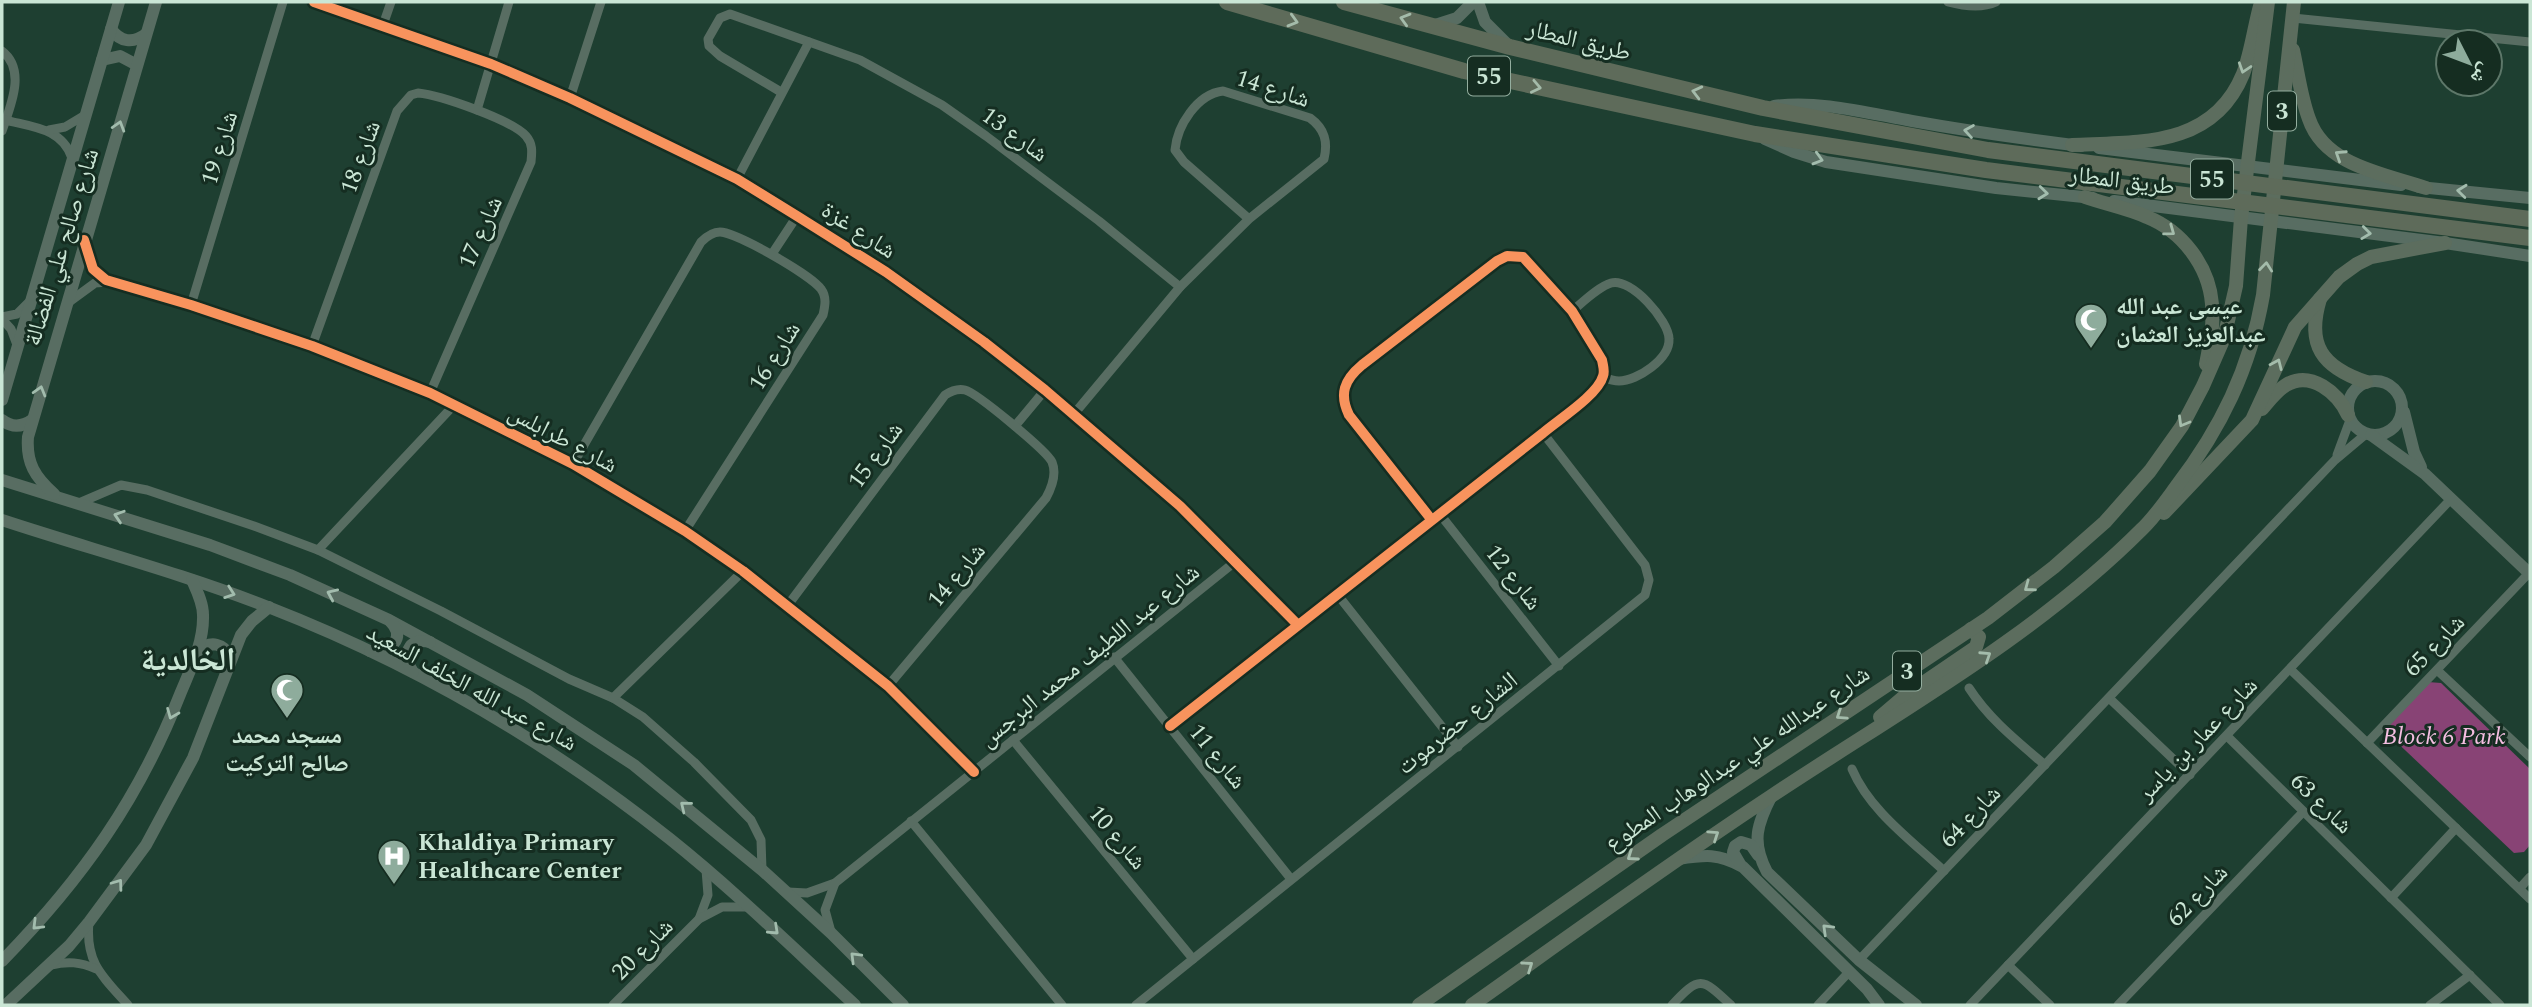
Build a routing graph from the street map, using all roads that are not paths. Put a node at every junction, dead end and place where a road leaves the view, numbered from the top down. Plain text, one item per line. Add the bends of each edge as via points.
1 (119, 2) edge
2 (156, 2) edge
3 (283, 2) edge
4 (314, 2) edge
5 (391, 2) edge
6 (509, 2) edge
7 (601, 2) edge
8 (1227, 2) edge
9 (1344, 2) edge
10 (1473, 2) edge
11 (1478, 2) edge
12 (1948, 2) edge
13 (1996, 2) edge
14 (2261, 2) edge
15 (2268, 2) edge
16 (2294, 2) edge
17 (2292, 18) junction
18 (383, 24) junction
19 (1431, 26) junction
20 (111, 29) junction
21 (146, 34) junction
22 (2290, 38) junction
23 (810, 42) junction
24 (2530, 42) edge
25 (1510, 47) junction
26 (2, 51) edge
27 (102, 60) junction
28 (491, 64) junction
29 (137, 65) junction
30 (781, 92) junction
31 (570, 98) junction
32 (1763, 108) junction
33 (477, 110) junction
34 (85, 115) junction
35 (5, 120) junction
36 (47, 130) junction
37 (2, 131) edge
38 (1755, 134) junction
39 (2072, 145) junction
40 (72, 158) junction
41 (2181, 158) junction
42 (2247, 166) junction
43 (2276, 170) junction
44 (737, 179) junction
45 (2351, 179) junction
46 (2426, 188) junction
47 (2085, 197) junction
48 (2530, 198) edge
49 (2179, 210) junction
50 (797, 216) junction
51 (2241, 218) junction
52 (1249, 219) junction
53 (2530, 219) edge
54 (2270, 221) junction
55 (2337, 230) junction
56 (2530, 238) edge
57 (84, 240) junction
58 (2445, 243) junction
59 (772, 254) junction
60 (2530, 256) edge
61 (113, 283) junction
62 (1180, 288) junction
63 (2320, 297) junction
64 (28, 303) junction
65 (191, 305) junction
66 (65, 306) junction
67 (1572, 311) junction
68 (2, 318) edge
69 (16, 345) junction
70 (312, 346) junction
71 (1603, 377) junction
72 (2366, 382) junction
73 (2203, 386) junction
74 (1045, 390) junction
75 (430, 394) junction
76 (2, 400) edge
77 (2403, 404) junction
78 (454, 405) junction
79 (1074, 414) junction
80 (2349, 418) junction
81 (2, 420) edge
82 (32, 420) junction
83 (2252, 420) junction
84 (1015, 426) junction
85 (1543, 433) junction
86 (2368, 435) junction
87 (2335, 460) junction
88 (573, 464) junction
89 (2425, 474) junction
90 (2, 480) edge
91 (57, 496) junction
92 (2451, 499) junction
93 (79, 503) junction
94 (1435, 516) junction
95 (2, 520) edge
96 (2143, 528) junction
97 (685, 531) junction
98 (318, 550) junction
99 (1236, 561) junction
100 (743, 570) junction
101 (2530, 574) edge
102 (192, 580) junction
103 (1337, 594) junction
104 (788, 605) junction
105 (269, 607) junction
106 (389, 620) junction
107 (1298, 625) junction
108 (1971, 629) junction
109 (433, 642) junction
110 (197, 651) junction
111 (370, 651) junction
112 (1114, 657) junction
113 (231, 658) junction
114 (1559, 666) junction
115 (2290, 669) junction
116 (2437, 670) junction
117 (413, 672) junction
118 (888, 686) junction
119 (1969, 688) dead end
120 (613, 698) junction
121 (2109, 698) junction
122 (1170, 726) junction
123 (1863, 736) junction
124 (2227, 737) junction
125 (1013, 740) junction
126 (2367, 743) junction
127 (1458, 747) junction
128 (2530, 757) edge
129 (2045, 765) junction
130 (1852, 769) dead end
131 (974, 772) junction
132 (2190, 775) junction
133 (1772, 795) junction
134 (2303, 812) junction
135 (911, 821) junction
136 (2456, 828) junction
137 (1758, 856) junction
138 (1678, 859) junction
139 (1742, 867) junction
140 (706, 870) junction
141 (762, 870) junction
142 (1944, 871) junction
143 (2530, 877) edge
144 (1291, 879) junction
145 (835, 884) junction
146 (2520, 888) junction
147 (788, 892) junction
148 (2391, 898) junction
149 (2530, 898) edge
150 (748, 907) junction
151 (699, 919) junction
152 (89, 922) junction
153 (831, 933) junction
154 (1193, 959) junction
155 (1859, 960) junction
156 (2, 961) edge
157 (51, 965) junction
158 (2008, 965) junction
159 (96, 970) junction
160 (1849, 972) junction
161 (2470, 975) junction
162 (17, 995) junction
163 (2, 997) edge
164 (1911, 1001) edge
165 (898, 1002) edge
166 (6, 1005) edge
167 (128, 1005) edge
168 (613, 1005) edge
169 (855, 1005) edge
170 (1062, 1005) edge
171 (1136, 1005) edge
172 (1419, 1005) edge
173 (1472, 1005) edge
174 (1672, 1005) edge
175 (1731, 1005) edge
176 (1818, 1005) edge
177 (1879, 1005) edge
178 (1886, 1005) edge
179 (1970, 1005) edge
180 (2050, 1005) edge
181 (2118, 1005) edge
182 (2430, 1005) edge
183 (2500, 1005) edge

1 - 20 main road, شارع صالح علي الفضالة
2 - 21 main road, شارع صالح علي الفضالة
3 - 65 street, شارع 19
4 - 18 street, شارع غزة
5 - 18 street
6 - 28 street
7 - 31 street
8 -> 38 highway, طريق المطار / 55 via 1464,71
19 -> 9 highway, طريق المطار / 55
10 - 19 main road via 1457,18
11 - 25 main road via 1485,22
12 - 13 street via 1964,6
14 -> 39 main road via 2243,74 2228,101 2208,120 2184,134 2154,141
15 - 42 main road, 3
16 - 17 main road, 3
17 - 22 main road, 3
17 - 24 street
18 - 28 street, شارع غزة
19 - 25 highway, طريق المطار / 55
20 - 21 main road via 127,40
20 - 27 main road, شارع صالح علي الفضالة
21 - 29 main road, شارع صالح علي الفضالة
22 - 43 main road, 3
46 -> 22 main road via 2355,165 2334,154 2320,139 2309,120
23 - 30 street
23 - 30 street, شارع 13 via 730,14 713,26 708,39 714,51
23 - 62 street, شارع 13 via 860,60 942,105 1099,221
32 -> 25 highway, طريق المطار / 55
26 - 35 street via 15,73
27 - 29 main road via 120,56
27 - 34 main road, شارع صالح علي الفضالة
28 - 31 street, شارع غزة
28 - 33 street
57 -> 29 main road, شارع صالح علي الفضالة
30 - 44 street
31 - 44 street, شارع غزة
39 -> 32 main road, طريق المطار via 1835,108
32 - 53 highway, طريق المطار / 55 via 1988,150
33 - 70 street, شارع 18 via 418,93 397,111
33 - 75 street, شارع 17 via 521,131 533,150
34 - 36 street via 65,127
34 - 40 main road, شارع صالح علي الفضالة
35 - 36 street
35 - 37 street
36 - 40 street via 61,139
38 -> 47 main road, طريق المطار via 1826,162
38 - 56 highway, طريق المطار / 55 via 1986,170
39 - 41 main road, طريق المطار
40 - 64 main road, شارع صالح علي الفضالة
41 - 42 main road, طريق المطار
41 - 49 main road via 2198,180 2194,199
42 - 43 main road, طريق المطار
42 - 51 main road, 3
43 - 45 main road, طريق المطار
43 - 54 main road, 3
44 - 50 street, شارع غزة
45 - 46 main road, طريق المطار
45 - 55 main road via 2330,201
48 -> 46 main road, طريق المطار
47 - 49 main road, طريق المطار
47 -> 73 main road, 3 via 2168,228 2198,261 2213,305
49 - 51 main road, طريق المطار
50 - 59 street
50 - 74 street, شارع غزة via 886,272
51 - 54 main road, طريق المطار
51 - 73 main road, شارع عبدالله علي عبدالوهاب المطوع / 3 via 2236,286 2224,338
52 - 52 street, شارع 14 via 1324,159 1325,136 1310,118 1215,92 1199,102 1182,124 1175,150
52 - 62 street, شارع 14
54 - 55 main road, طريق المطار
96 -> 54 main road, شارع عبدالله علي عبدالوهاب المطوع / 3 via 2200,456 2230,402 2257,326
55 -> 58 main road, طريق المطار
57 - 61 street via 93,269
57 - 66 main road, شارع صالح علي الفضالة
58 - 60 main road, طريق المطار
58 - 63 main road via 2365,259
59 - 88 street via 726,233 718,232 701,242
59 - 97 street, شارع 16 via 819,286 825,298 823,315
61 - 65 street, شارع طرابلس
61 - 66 street via 84,289
62 - 79 street, شارع 14
63 - 72 main road via 2314,324 2316,343 2334,366
83 -> 63 main road via 2295,327
64 - 68 street via 17,314
64 - 69 main road, شارع صالح علي الفضالة
65 - 70 street, شارع طرابلس
82 -> 66 main road, شارع صالح علي الفضالة
67 - 71 street via 1601,360
67 - 71 street via 1610,283 1623,283 1642,297 1667,330 1667,350 1640,375 1618,382
67 - 94 street via 1527,260 1507,256 1346,381 1343,403 1349,415
68 - 69 street
69 - 76 main road, شارع صالح علي الفضالة
70 - 75 street, شارع طرابلس
71 - 85 street via 1589,395
72 - 77 main road via 2387,383
72 - 80 main road via 2351,395
73 -> 108 main road, شارع عبدالله علي عبدالوهاب المطوع / 3 via 2150,471 2105,522 2054,568
74 - 79 street, شارع غزة
74 - 84 street
75 - 78 street, شارع طرابلس
77 - 86 main road via 2394,428
77 - 89 main road via 2406,429
78 - 88 street, شارع طرابلس
78 - 98 street
79 - 99 street, شارع غزة
80 - 83 main road via 2335,394 2319,384 2300,381 2278,391
80 - 86 main road
80 - 87 street, شارع 64
81 - 82 main road via 13,426
82 - 91 main road, شارع صالح علي الفضالة via 29,464
83 - 96 main road via 2179,500
84 - 104 street, شارع 15 via 969,391 957,389 945,396
84 - 118 street, شارع 14 via 1051,460 1052,487
85 - 94 street
85 - 114 street, الشارع حضرموت via 1645,565 1649,580 1642,601
86 - 87 street, شارع 64
86 - 89 main road
87 - 121 street, شارع 64
88 - 97 street, شارع طرابلس
89 - 92 main road
90 - 91 main road, شارع عبد الله الخلف السعيد
91 - 93 main road, شارع عبد الله الخلف السعيد
92 - 101 main road
92 - 115 street, شارع عمار بن ياسر
93 - 98 street, شارع عبد الله الخلف السعيد via 121,485 147,490
106 -> 93 main road, شارع عبد الله الخلف السعيد via 290,575
94 - 103 street
94 - 114 street, شارع 12
95 - 102 main road, شارع عبد الله الخلف السعيد
123 -> 96 main road, شارع عبدالله علي عبدالوهاب المطوع / 3 via 2003,644 2062,600
97 - 100 street, شارع طرابلس
98 - 120 street, شارع عبد الله الخلف السعيد
99 - 107 street, شارع غزة
99 - 112 street, شارع عبد اللطيف محمد البرجس
100 - 104 street, شارع طرابلس
100 - 120 street
101 - 116 street, شارع 65
102 -> 105 main road, شارع عبد الله الخلف السعيد
102 - 110 main road via 203,615
103 - 107 street
103 - 127 street
104 - 118 street, شارع طرابلس
105 - 111 main road, شارع عبد الله الخلف السعيد
105 - 113 main road via 251,621
106 - 109 main road, شارع عبد الله الخلف السعيد
106 - 111 main road via 395,626 395,642 382,652
107 - 122 street
108 - 123 main road via 1979,637 1976,647 1899,700
108 -> 172 main road, شارع عبدالله علي عبدالوهاب المطوع / 3 via 1662,835
109 - 117 main road via 413,644 407,653
141 -> 109 main road, شارع عبد الله الخلف السعيد via 634,765 527,695
110 - 113 main road via 212,643 221,645
110 -> 156 main road via 163,738 118,821 45,917
111 - 117 main road, شارع عبد الله الخلف السعيد
112 - 122 street, شارع 11
112 - 125 street, شارع عبد اللطيف محمد البرجس
152 -> 113 main road via 146,845 176,791
114 - 127 street, الشارع حضرموت
115 - 124 street, شارع عمار بن ياسر
115 - 126 street
116 - 126 street, شارع 65
116 - 128 street
117 - 140 main road, شارع عبد الله الخلف السعيد via 555,755
118 - 131 street, شارع طرابلس
119 - 129 street via 1994,722
120 - 141 street, شارع عبد الله الخلف السعيد via 684,752 751,820 761,840
121 - 129 street, شارع 64
121 - 132 street
122 - 144 street, شارع 11
123 - 133 main road, شارع عبدالله علي عبدالوهاب المطوع / 3
124 - 132 street, شارع عمار بن ياسر
124 - 134 street, شارع 63
125 - 131 street, شارع عبد اللطيف محمد البرجس
125 - 154 street, شارع 10
126 - 136 street
127 - 144 street, الشارع حضرموت
129 - 142 street, شارع 64
130 - 142 street via 1874,806
131 - 135 street, شارع عبد اللطيف محمد البرجس
132 - 158 street, شارع عمار بن ياسر
133 - 137 main road via 1761,818
138 -> 133 main road, شارع عبدالله علي عبدالوهاب المطوع / 3
134 - 148 street, شارع 63
134 - 181 street, شارع 62
135 - 145 street, شارع عبد اللطيف محمد البرجس
135 - 170 street
136 - 146 street
136 - 148 street
137 - 139 main road via 1751,845 1741,842 1735,846 1733,852
155 -> 137 main road via 1767,872
138 - 139 main road via 1707,855
173 -> 138 main road, شارع عبدالله علي عبدالوهاب المطوع / 3
139 - 160 main road
140 - 150 main road, شارع عبد الله الخلف السعيد
140 - 151 street, شارع 20 via 708,895
141 - 147 main road, شارع عبد الله الخلف السعيد
142 - 155 street, شارع 64
143 - 146 street
144 - 154 street, الشارع حضرموت
145 - 147 street, شارع عبد اللطيف محمد البرجس via 807,893
145 - 153 street via 825,910
146 - 149 street
147 - 153 main road, شارع عبد الله الخلف السعيد
148 - 161 street, شارع 63
150 - 151 street, شارع 20 via 722,907
150 -> 169 main road, شارع عبد الله الخلف السعيد
151 - 168 street, شارع 20
152 - 157 main road
152 - 159 street via 90,954
165 -> 153 main road, شارع عبد الله الخلف السعيد
154 - 171 street, الشارع حضرموت
155 - 164 main road
157 - 159 street via 66,961
157 - 162 main road
158 - 179 street, شارع عمار بن ياسر
158 - 180 street
159 - 167 street
160 - 176 street
160 - 177 main road
161 - 182 street
161 - 183 street, شارع 63
162 - 163 main road
162 - 166 main road
164 - 178 main road via 1894,996
174 - 175 street via 1692,985 1708,984

